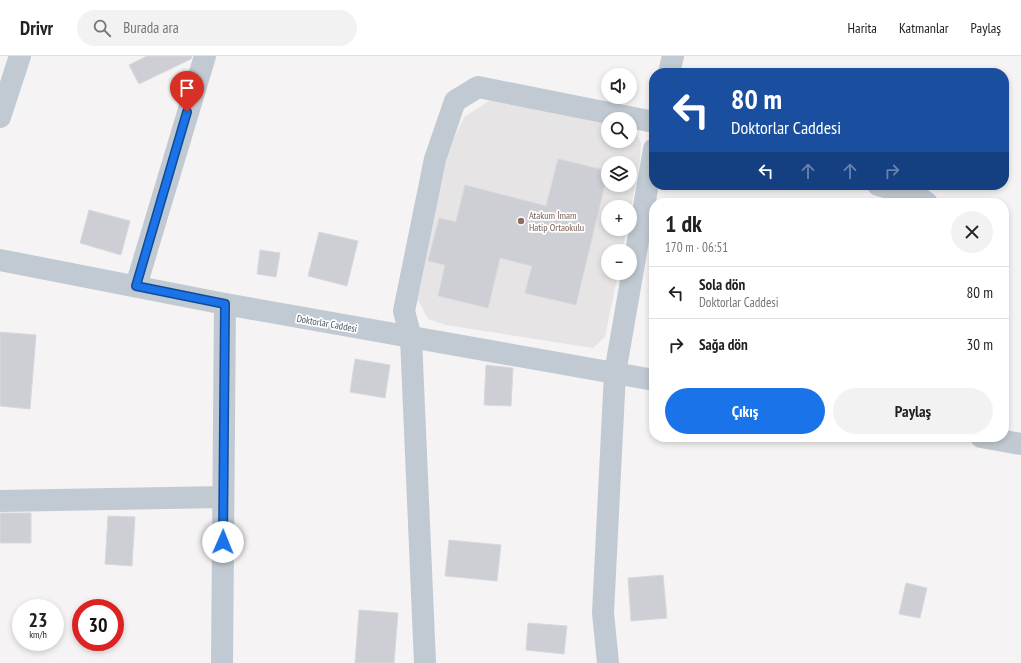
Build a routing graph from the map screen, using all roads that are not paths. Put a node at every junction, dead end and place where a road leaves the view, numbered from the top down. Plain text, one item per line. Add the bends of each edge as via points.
1 (20, 56) edge
2 (205, 56) edge
3 (673, 56) edge
4 (670, 68) edge
5 (0, 117) edge
6 (649, 121) edge
7 (649, 178) edge
8 (895, 190) edge
9 (920, 198) edge
10 (0, 260) edge
11 (136, 286) junction
12 (225, 304) junction
13 (411, 338) junction
14 (615, 374) junction
15 (649, 379) edge
16 (1009, 442) edge
17 (1021, 444) edge
18 (223, 497) junction
19 (0, 501) edge
20 (222, 663) edge
21 (425, 663) edge
22 (608, 663) edge

1 - 5 street
2 - 11 street
3 - 4 street
6 - 13 street via 478,87 455,101 435,159 404,311
7 - 14 street
8 - 9 street
10 - 11 street, Doktorlar Caddesi
11 - 12 street, Doktorlar Caddesi
12 - 13 street, Doktorlar Caddesi
12 - 18 street
13 - 14 street, Doktorlar Caddesi
13 - 21 street
14 - 15 street, Doktorlar Caddesi
14 - 22 street via 604,613
16 - 17 street
18 - 19 street
18 - 20 street

